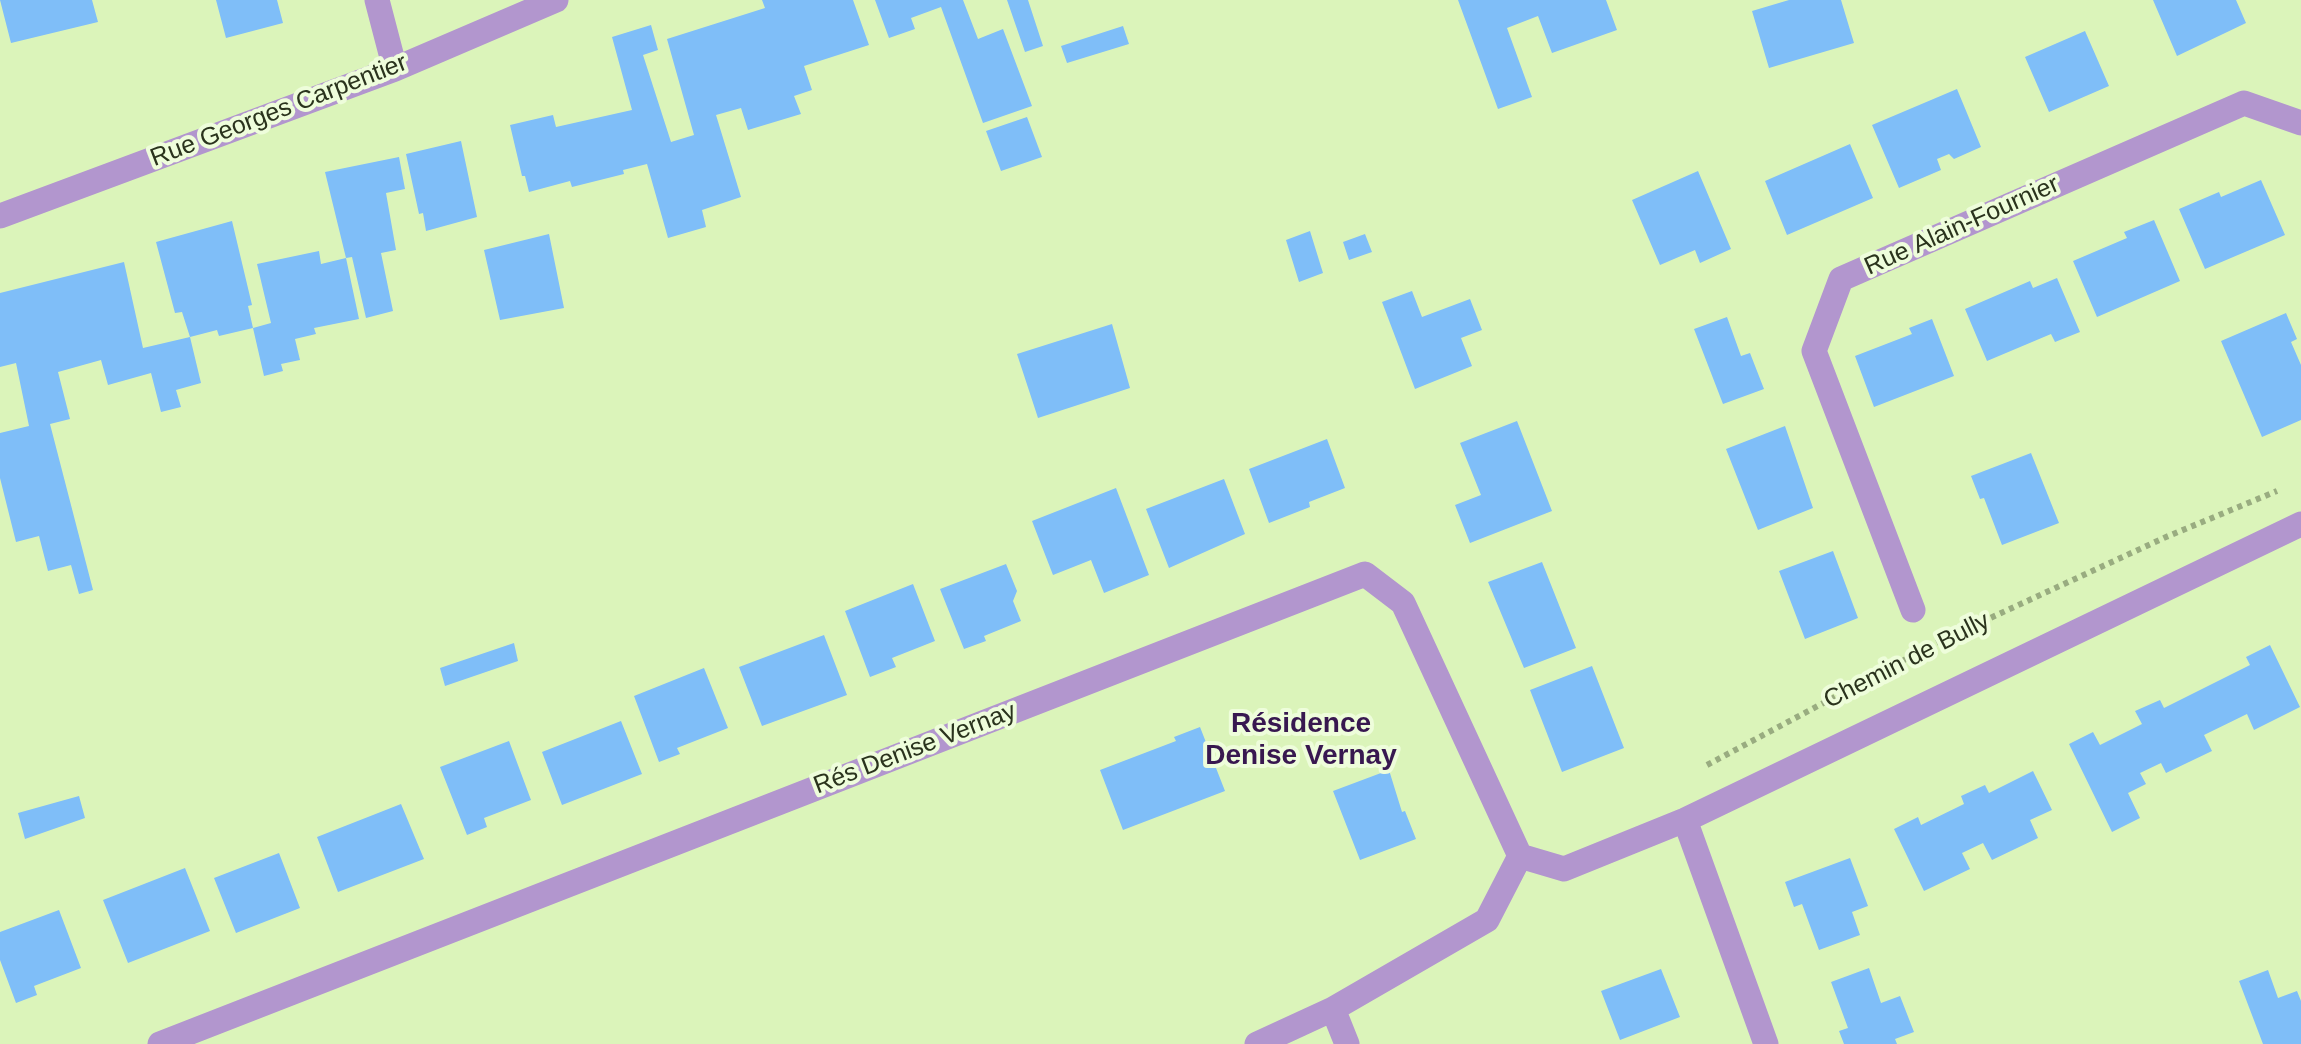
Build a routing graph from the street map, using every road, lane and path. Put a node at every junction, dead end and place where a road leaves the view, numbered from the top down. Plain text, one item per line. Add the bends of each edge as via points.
1 (377, 0) edge
2 (556, 0) edge
3 (395, 69) junction
4 (2301, 122) edge
5 (0, 216) edge
6 (2284, 488) dead end
7 (2301, 524) edge
8 (1913, 610) dead end
9 (1695, 772) dead end
10 (1685, 820) junction
11 (1520, 856) junction
12 (1334, 1009) junction
13 (160, 1044) edge
14 (1258, 1044) edge
15 (1347, 1044) edge
16 (1766, 1044) edge

1 - 3 street
2 - 3 street, Rue Georges Carpentier
3 - 5 street, Rue Georges Carpentier
4 - 8 street, Rue Alain-Fournier via 2244,103 1840,279 1814,351
6 - 9 path, Chemin de Bully via 1936,644
7 - 10 street
10 - 11 street via 1564,870
10 - 16 street
11 - 12 street via 1487,920
11 - 13 street, Rés Denise Vernay via 1403,603 1365,574
12 - 14 street
12 - 15 street

